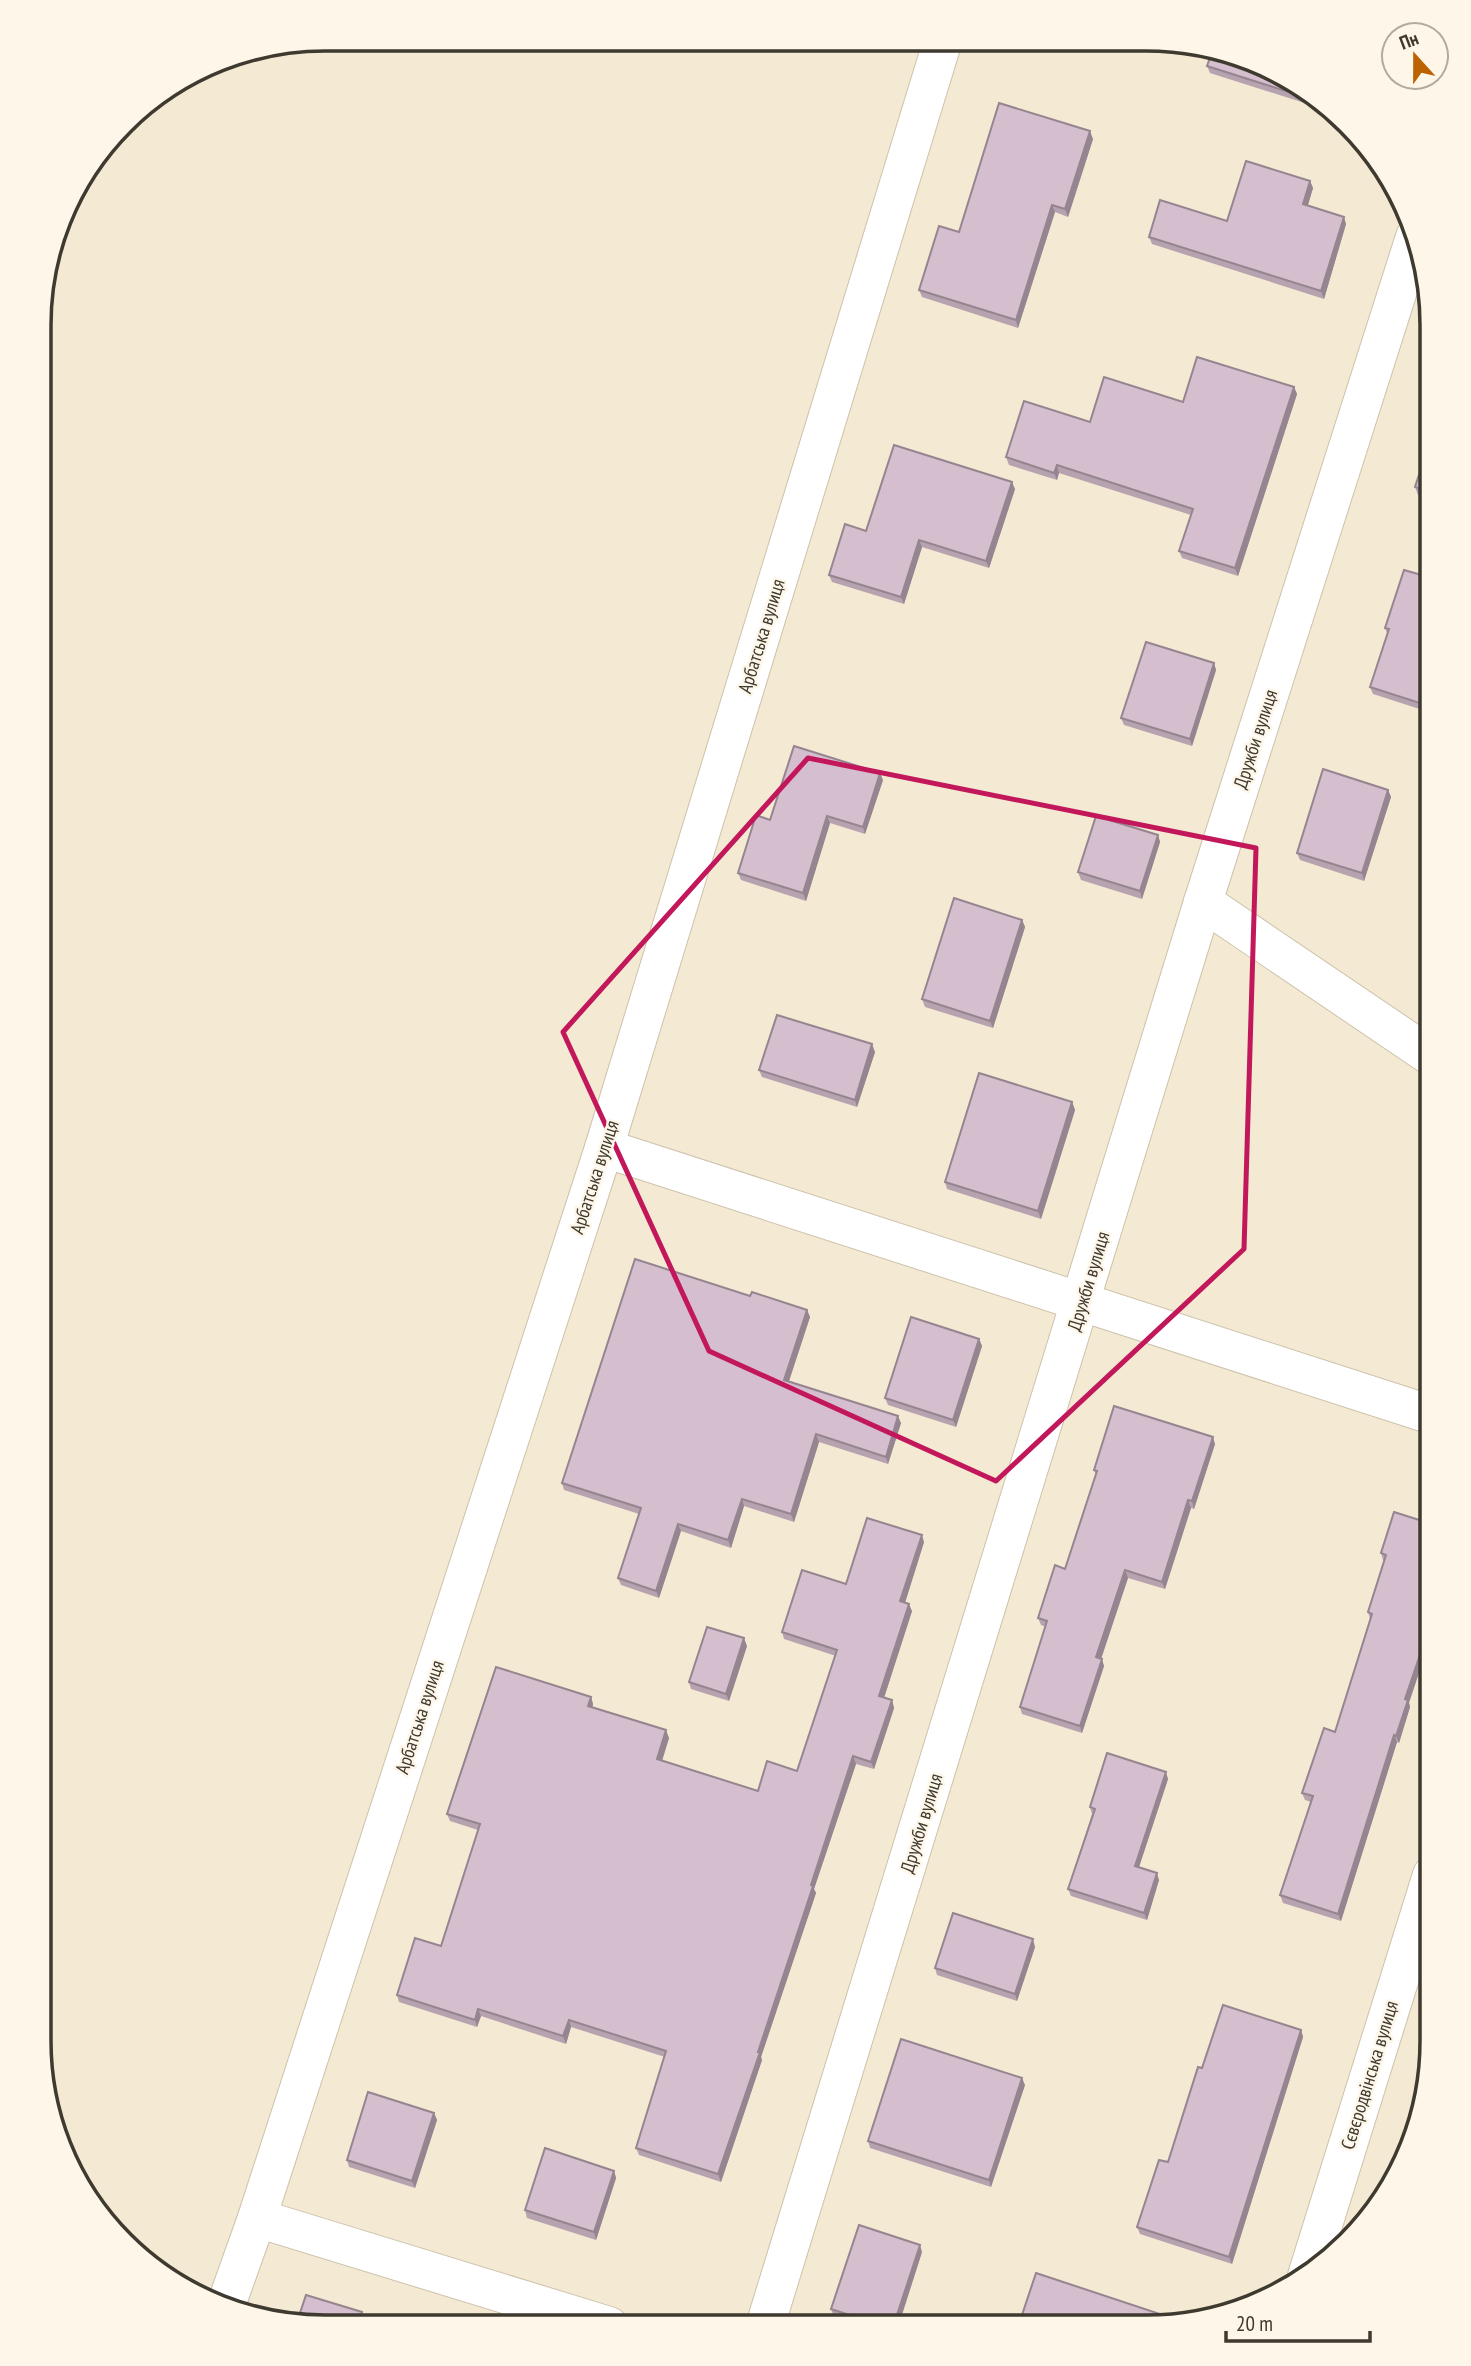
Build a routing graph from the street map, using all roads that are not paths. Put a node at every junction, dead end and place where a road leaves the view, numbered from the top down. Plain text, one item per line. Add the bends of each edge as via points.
1 (940, 51) edge
2 (1410, 252) edge
3 (1203, 902) junction
4 (1420, 1049) edge
5 (604, 1148) junction
6 (1082, 1303) junction
7 (1420, 1411) edge
8 (1420, 1913) edge
9 (257, 2218) junction
10 (1312, 2260) edge
11 (229, 2298) edge
12 (573, 2315) edge
13 (768, 2315) edge

1 - 5 street, Арбатська вулиця
2 - 3 street, Дружби вулиця
3 - 4 street
3 - 6 street, Дружби вулиця
5 - 6 street
5 - 9 street, Арбатська вулиця
6 - 7 street
6 - 13 street, Дружби вулиця
8 - 10 street, Сєвєродвінська вулиця
9 - 11 street, Арбатська вулиця
9 - 12 street

